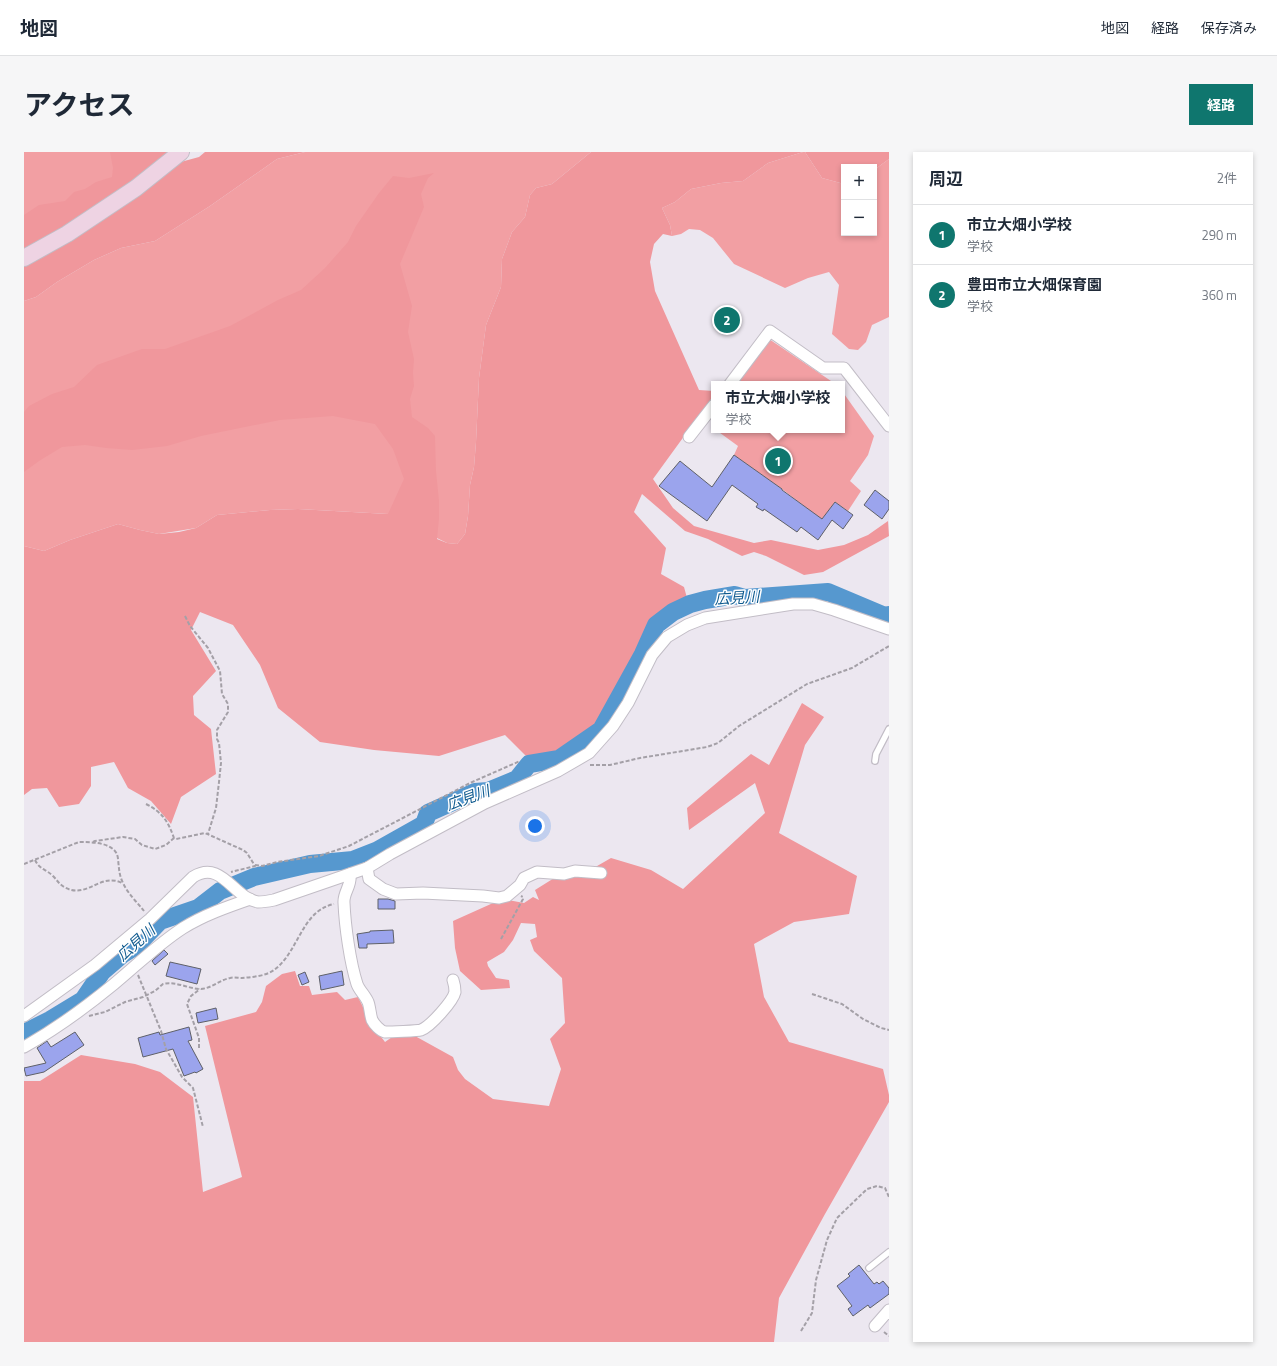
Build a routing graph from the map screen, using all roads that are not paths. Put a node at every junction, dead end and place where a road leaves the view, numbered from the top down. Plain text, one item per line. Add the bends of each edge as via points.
1 (181, 152) edge
2 (24, 258) edge
3 (732, 381) edge
4 (711, 409) edge
5 (889, 426) edge
6 (689, 437) dead end
7 (889, 629) edge
8 (889, 729) edge
9 (875, 761) dead end
10 (368, 868) junction
11 (601, 873) dead end
12 (350, 874) junction
13 (248, 898) junction
14 (453, 980) dead end
15 (24, 1016) edge
16 (24, 1047) edge
17 (889, 1252) edge
18 (869, 1268) dead end
19 (889, 1310) edge
20 (875, 1326) dead end

1 - 2 street via 136,188 67,234
3 - 5 street via 770,331 823,368 844,368
4 - 6 street
7 - 10 street via 813,604 793,604 712,617 687,625 667,637 652,655 628,703 613,726 589,753 558,771 485,803
8 - 9 lane
10 - 11 street via 369,880 396,894 499,898 507,896 524,878 537,872
10 - 12 street
12 - 13 street via 274,900 258,902
12 - 14 street via 344,903 354,975 367,1001 372,1020 379,1028 384,1032 421,1030 428,1026 451,1000 455,988
13 - 15 street via 222,877 210,872 193,877 150,919 95,965
13 - 16 street via 184,927 74,1014
17 - 18 lane
19 - 20 street

